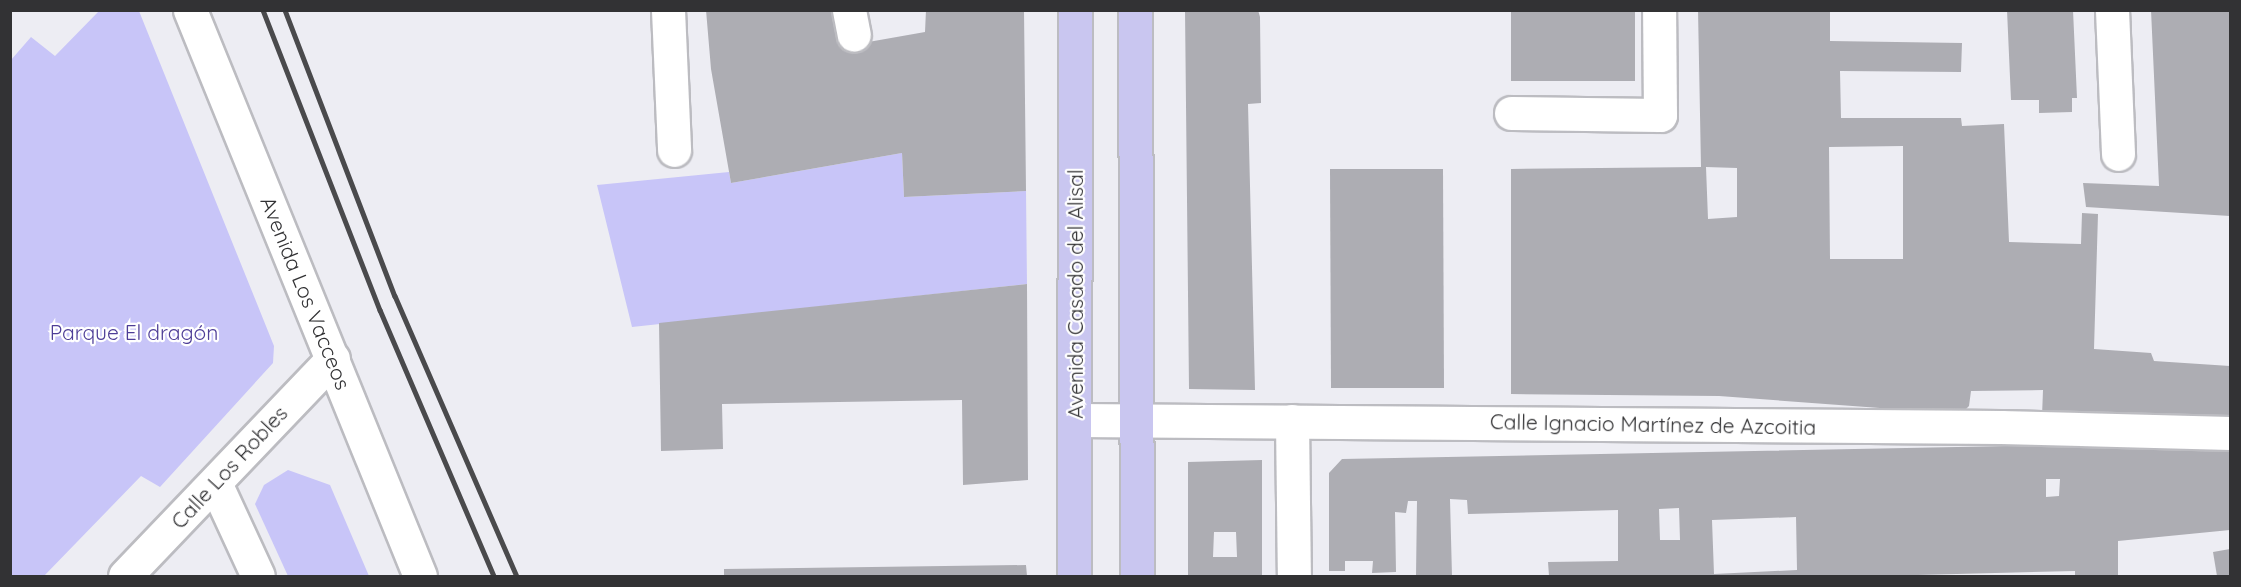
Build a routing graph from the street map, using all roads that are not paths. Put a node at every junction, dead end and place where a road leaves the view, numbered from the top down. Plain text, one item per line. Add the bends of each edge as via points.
1 (190, 10) edge
2 (668, 10) edge
3 (1075, 10) edge
4 (1135, 10) edge
5 (1659, 10) edge
6 (2112, 10) edge
7 (1511, 113) dead end
8 (674, 150) dead end
9 (2118, 154) dead end
10 (333, 358) junction
11 (1076, 420) junction
12 (1138, 421) junction
13 (1292, 421) junction
14 (2230, 433) edge
15 (215, 483) junction
16 (125, 576) edge
17 (258, 576) edge
18 (420, 576) edge
19 (1074, 576) edge
20 (1137, 576) edge
21 (1294, 576) edge

1 - 10 street, Avenida Los Vacceos
2 - 8 street
3 - 11 main road, Avenida Casado del Alisal
4 - 12 main road
5 - 7 street via 1660,115
6 - 9 street
10 - 15 street, Calle Los Robles
10 - 18 street, Avenida Los Vacceos
11 - 12 street, Calle Ignacio Martínez de Azcoitia
11 - 19 main road, Avenida Casado del Alisal
12 - 13 street, Calle Ignacio Martínez de Azcoitia
12 - 20 main road
13 - 14 street, Calle Ignacio Martínez de Azcoitia via 2001,427
13 - 21 street
15 - 16 street, Calle Los Robles
15 - 17 street

